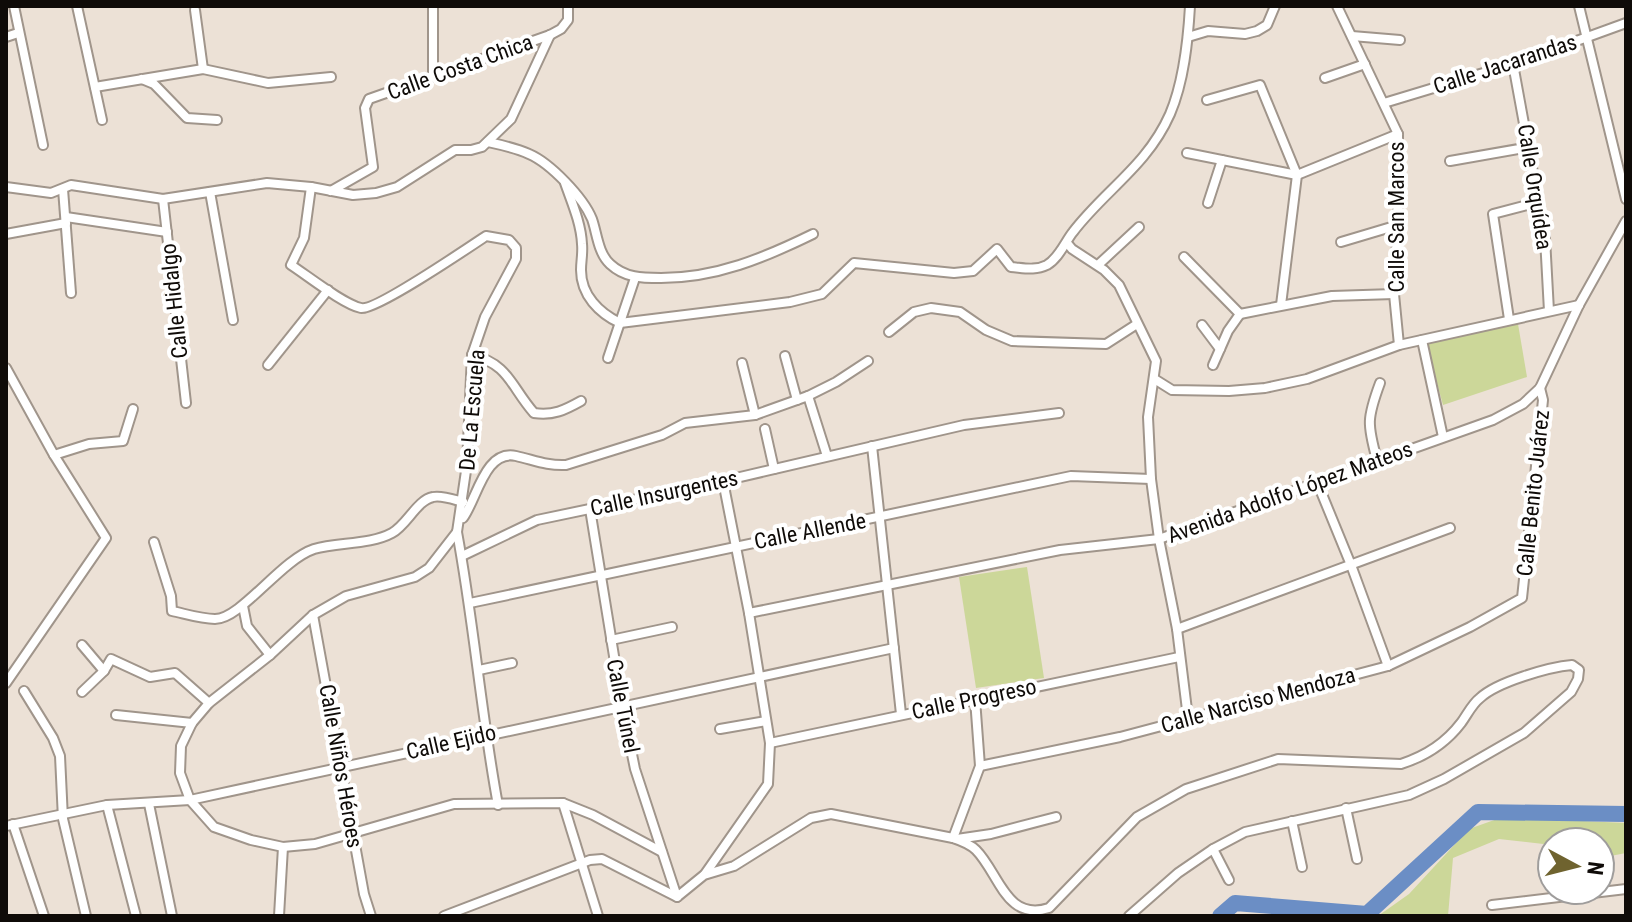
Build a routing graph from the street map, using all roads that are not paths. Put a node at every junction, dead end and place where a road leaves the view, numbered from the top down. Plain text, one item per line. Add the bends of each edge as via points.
1 (14, 6) edge
2 (77, 6) edge
3 (433, 6) edge
4 (568, 6) edge
5 (1190, 6) edge
6 (1275, 6) edge
7 (1337, 6) edge
8 (1579, 6) edge
9 (195, 10) dead end
10 (1626, 23) edge
11 (18, 33) junction
12 (550, 35) junction
13 (1352, 36) junction
14 (6, 37) edge
15 (1188, 37) junction
16 (1587, 37) junction
17 (1400, 40) dead end
18 (1365, 64) junction
19 (1513, 64) junction
20 (203, 69) junction
21 (433, 75) junction
22 (331, 77) dead end
23 (1325, 78) dead end
24 (142, 79) junction
25 (95, 87) junction
26 (1207, 100) dead end
27 (1384, 103) junction
28 (102, 120) dead end
29 (217, 120) dead end
30 (1398, 134) junction
31 (488, 142) junction
32 (43, 145) dead end
33 (1530, 147) junction
34 (1187, 153) dead end
35 (1222, 160) junction
36 (1450, 161) dead end
37 (1297, 175) junction
38 (565, 183) junction
39 (6, 187) edge
40 (311, 187) junction
41 (63, 189) junction
42 (210, 192) junction
43 (330, 192) junction
44 (163, 199) junction
45 (1626, 199) edge
46 (1539, 202) junction
47 (1208, 203) dead end
48 (66, 220) junction
49 (1626, 221) edge
50 (1398, 225) junction
51 (1139, 227) dead end
52 (167, 232) junction
53 (6, 234) edge
54 (813, 234) dead end
55 (1341, 242) dead end
56 (1067, 243) junction
57 (1184, 257) dead end
58 (1098, 265) junction
59 (635, 278) junction
60 (328, 290) junction
61 (71, 293) dead end
62 (1394, 294) junction
63 (1281, 305) junction
64 (1579, 305) junction
65 (1549, 311) junction
66 (1240, 314) junction
67 (1509, 319) junction
68 (233, 320) dead end
69 (620, 323) junction
70 (1137, 324) junction
71 (1202, 325) dead end
72 (889, 332) dead end
73 (1422, 340) junction
74 (1399, 345) junction
75 (1220, 349) junction
76 (472, 355) junction
77 (785, 356) dead end
78 (608, 358) dead end
79 (868, 361) dead end
80 (742, 363) dead end
81 (268, 365) dead end
82 (1213, 365) dead end
83 (6, 368) edge
84 (1156, 380) junction
85 (1380, 383) dead end
86 (1540, 388) junction
87 (808, 396) junction
88 (797, 400) junction
89 (581, 401) dead end
90 (186, 403) dead end
91 (133, 409) dead end
92 (1059, 413) dead end
93 (755, 415) junction
94 (765, 429) dead end
95 (1443, 437) junction
96 (872, 446) junction
97 (54, 455) junction
98 (827, 456) junction
99 (1377, 460) junction
100 (774, 469) junction
101 (1151, 479) junction
102 (723, 481) junction
103 (1317, 482) junction
104 (463, 502) junction
105 (590, 509) junction
106 (879, 517) junction
107 (459, 527) junction
108 (1450, 528) dead end
109 (1159, 539) junction
110 (154, 542) dead end
111 (737, 545) junction
112 (462, 556) junction
113 (1351, 565) junction
114 (601, 574) junction
115 (888, 583) junction
116 (1522, 598) joint
117 (470, 603) junction
118 (243, 606) junction
119 (749, 613) junction
120 (313, 615) junction
121 (672, 627) dead end
122 (1177, 629) junction
123 (611, 640) junction
124 (82, 645) dead end
125 (894, 648) junction
126 (270, 655) junction
127 (1179, 657) junction
128 (512, 663) dead end
129 (1388, 666) junction
130 (479, 670) junction
131 (104, 671) junction
132 (759, 676) junction
133 (6, 683) edge
134 (24, 691) dead end
135 (82, 692) dead end
136 (975, 699) junction
137 (209, 703) junction
138 (622, 705) junction
139 (901, 714) junction
140 (116, 715) dead end
141 (1188, 718) junction
142 (766, 721) junction
143 (192, 723) junction
144 (720, 729) dead end
145 (485, 734) junction
146 (770, 743) junction
147 (980, 766) junction
148 (343, 767) junction
149 (190, 800) junction
150 (563, 803) junction
151 (149, 804) junction
152 (107, 805) junction
153 (498, 805) junction
154 (1346, 808) junction
155 (62, 813) junction
156 (1056, 817) dead end
157 (1292, 821) junction
158 (10, 825) edge
159 (353, 831) junction
160 (955, 839) junction
161 (283, 847) junction
162 (1213, 849) junction
163 (662, 852) junction
164 (1357, 859) dead end
165 (580, 864) junction
166 (1302, 867) dead end
167 (704, 875) junction
168 (1229, 880) dead end
169 (677, 897) junction
170 (1536, 898) edge
171 (1492, 905) dead end
172 (44, 916) edge
173 (86, 916) edge
174 (136, 916) edge
175 (172, 916) edge
176 (279, 916) edge
177 (371, 916) edge
178 (444, 916) edge
179 (598, 916) edge
180 (1129, 916) edge

1 - 11 street
2 - 25 street
3 - 21 street
4 - 12 street, Calle Costa Chica via 568,20
5 - 15 street
6 - 15 street via 1267,25 1257,31 1208,31
7 - 13 street, Calle San Marcos
8 - 16 street
9 - 20 street
10 - 16 street, Calle Jacarandas
11 - 14 street
11 - 32 street
12 - 21 street, Calle Costa Chica
12 - 31 street via 511,119
13 - 17 street
13 - 18 street, Calle San Marcos
15 - 56 street via 1170,115 1140,163
16 - 19 street, Calle Jacarandas
16 - 45 street
18 - 23 street
18 - 27 street, Calle San Marcos
19 - 27 street, Calle Jacarandas
19 - 33 street, Calle Orquídea
20 - 22 street via 268,83
20 - 24 street
21 - 43 street, Calle Costa Chica via 369,99 365,108 373,167
24 - 25 street
24 - 29 street via 154,84 187,118
25 - 28 street
26 - 37 street via 1260,85
27 - 30 street, Calle San Marcos
30 - 37 street
30 - 50 street, Calle San Marcos
31 - 38 street via 532,155
31 - 43 street via 477,149 455,150 397,187 353,195
33 - 36 street
33 - 46 street, Calle Orquídea
34 - 35 street
35 - 37 street
35 - 47 street
37 - 63 street
38 - 59 street via 587,209 603,256
38 - 69 street via 580,227 581,274 588,297
39 - 41 street via 51,193
40 - 42 street via 267,183
40 - 43 street
40 - 60 street via 304,238 291,265
41 - 44 street via 71,185
41 - 48 street
42 - 44 street
42 - 68 street
44 - 52 street, Calle Hidalgo
46 - 65 street, Calle Orquídea
46 - 67 street via 1493,214
48 - 52 street
48 - 53 street
48 - 61 street
49 - 64 street, Avenida Adolfo López Mateos
50 - 55 street
50 - 62 street, Calle San Marcos
51 - 58 street
52 - 90 street, Calle Hidalgo
54 - 59 street via 730,269 691,278
56 - 58 street
56 - 69 street via 1050,264 1034,269 1011,267 997,249 973,271 942,273 854,263 822,294
57 - 66 street
58 - 70 street via 1119,285
59 - 69 street
60 - 76 street, De La Escuela via 368,308 486,236 509,240 516,259 485,317
60 - 81 street
62 - 63 street via 1332,296
62 - 74 street, Calle San Marcos
63 - 66 street
64 - 65 street
64 - 86 street, Avenida Adolfo López Mateos
65 - 67 street
66 - 75 street
67 - 73 street
69 - 78 street
70 - 72 street via 1106,344 1012,341 960,312 931,308 914,312
70 - 84 street via 1156,361
71 - 75 street
73 - 74 street
73 - 95 street
74 - 84 street via 1307,379 1265,388 1172,390
75 - 82 street
76 - 89 street via 502,369 534,413 558,413
76 - 104 street, De La Escuela
77 - 88 street
79 - 87 street
80 - 93 street
83 - 97 street
84 - 101 street via 1148,417
85 - 99 street via 1368,415
86 - 95 street, Avenida Adolfo López Mateos via 1493,420
86 - 116 street, Calle Benito Juárez via 1543,400
87 - 88 street
87 - 98 street
88 - 93 street
91 - 97 street via 123,441
92 - 96 street, Calle Insurgentes via 964,425
93 - 107 street via 685,423 566,465 549,466 512,455 499,458
94 - 100 street
95 - 99 street, Avenida Adolfo López Mateos
96 - 98 street, Calle Insurgentes
96 - 106 street
97 - 133 street via 106,538
98 - 100 street, Calle Insurgentes
99 - 103 street, Avenida Adolfo López Mateos
100 - 102 street, Calle Insurgentes
101 - 106 street, Calle Allende via 1071,476
101 - 109 street
102 - 105 street, Calle Insurgentes
102 - 111 street
103 - 109 street, Avenida Adolfo López Mateos
103 - 113 street
104 - 107 street, De La Escuela
104 - 118 street via 435,496 390,534 313,550 293,560
105 - 112 street, Calle Insurgentes via 537,520
105 - 114 street, Calle Túnel
106 - 111 street, Calle Allende
106 - 115 street
107 - 112 street
107 - 120 street via 429,568 415,577 346,596
108 - 113 street
109 - 115 street, Avenida Adolfo López Mateos via 1060,550
109 - 122 street
110 - 118 street via 172,611 215,619
111 - 114 street, Calle Allende
111 - 119 street
112 - 117 street
113 - 122 street
113 - 129 street
114 - 117 street, Calle Allende
114 - 123 street, Calle Túnel
115 - 119 street, Avenida Adolfo López Mateos
115 - 125 street
116 - 129 street, Calle Narciso Mendoza
117 - 130 street
118 - 126 street via 247,626
119 - 132 street
120 - 126 street
120 - 148 street, Calle Niños Héroes
121 - 123 street
122 - 127 street
123 - 138 street, Calle Túnel
124 - 131 street
125 - 132 street, Calle Ejido
125 - 139 street
126 - 137 street
127 - 136 street, Calle Progreso
127 - 141 street
128 - 130 street
129 - 141 street, Calle Narciso Mendoza
130 - 145 street
131 - 135 street
131 - 137 street via 111,659 150,677 175,673
132 - 138 street, Calle Ejido
132 - 142 street
134 - 155 street via 60,756
136 - 139 street, Calle Progreso
136 - 147 street
137 - 143 street
138 - 145 street, Calle Ejido
138 - 163 street, Calle Túnel via 635,769
139 - 146 street, Calle Progreso
140 - 143 street
141 - 147 street, Calle Narciso Mendoza
142 - 144 street
142 - 146 street
143 - 149 street via 179,759
145 - 148 street, Calle Ejido
145 - 153 street
146 - 167 street via 768,784
147 - 160 street
148 - 149 street, Calle Ejido
148 - 159 street, Calle Niños Héroes
149 - 151 street, Calle Ejido
149 - 161 street via 214,827
150 - 153 street
150 - 163 street
150 - 165 street
151 - 152 street, Calle Ejido
151 - 175 street
152 - 155 street, Calle Ejido
152 - 174 street
153 - 159 street via 454,804
154 - 157 street
154 - 160 street via 1428,788 1488,755 1524,733 1571,692 1579,670 1572,665 1555,667 1480,697 1451,736 1420,758 1401,764 1278,759 1186,789 1137,817 1049,908 1039,912 1017,907 977,851
154 - 164 street
155 - 158 street, Calle Ejido
155 - 173 street
156 - 160 street
157 - 162 street via 1245,832
157 - 166 street
158 - 172 street
159 - 161 street via 315,844
159 - 177 street, Calle Niños Héroes
160 - 167 street via 831,814 811,818 734,866
161 - 176 street
162 - 168 street
162 - 180 street
163 - 169 street, Calle Túnel
165 - 169 street via 602,859
165 - 178 street
165 - 179 street
167 - 169 street
170 - 171 street

